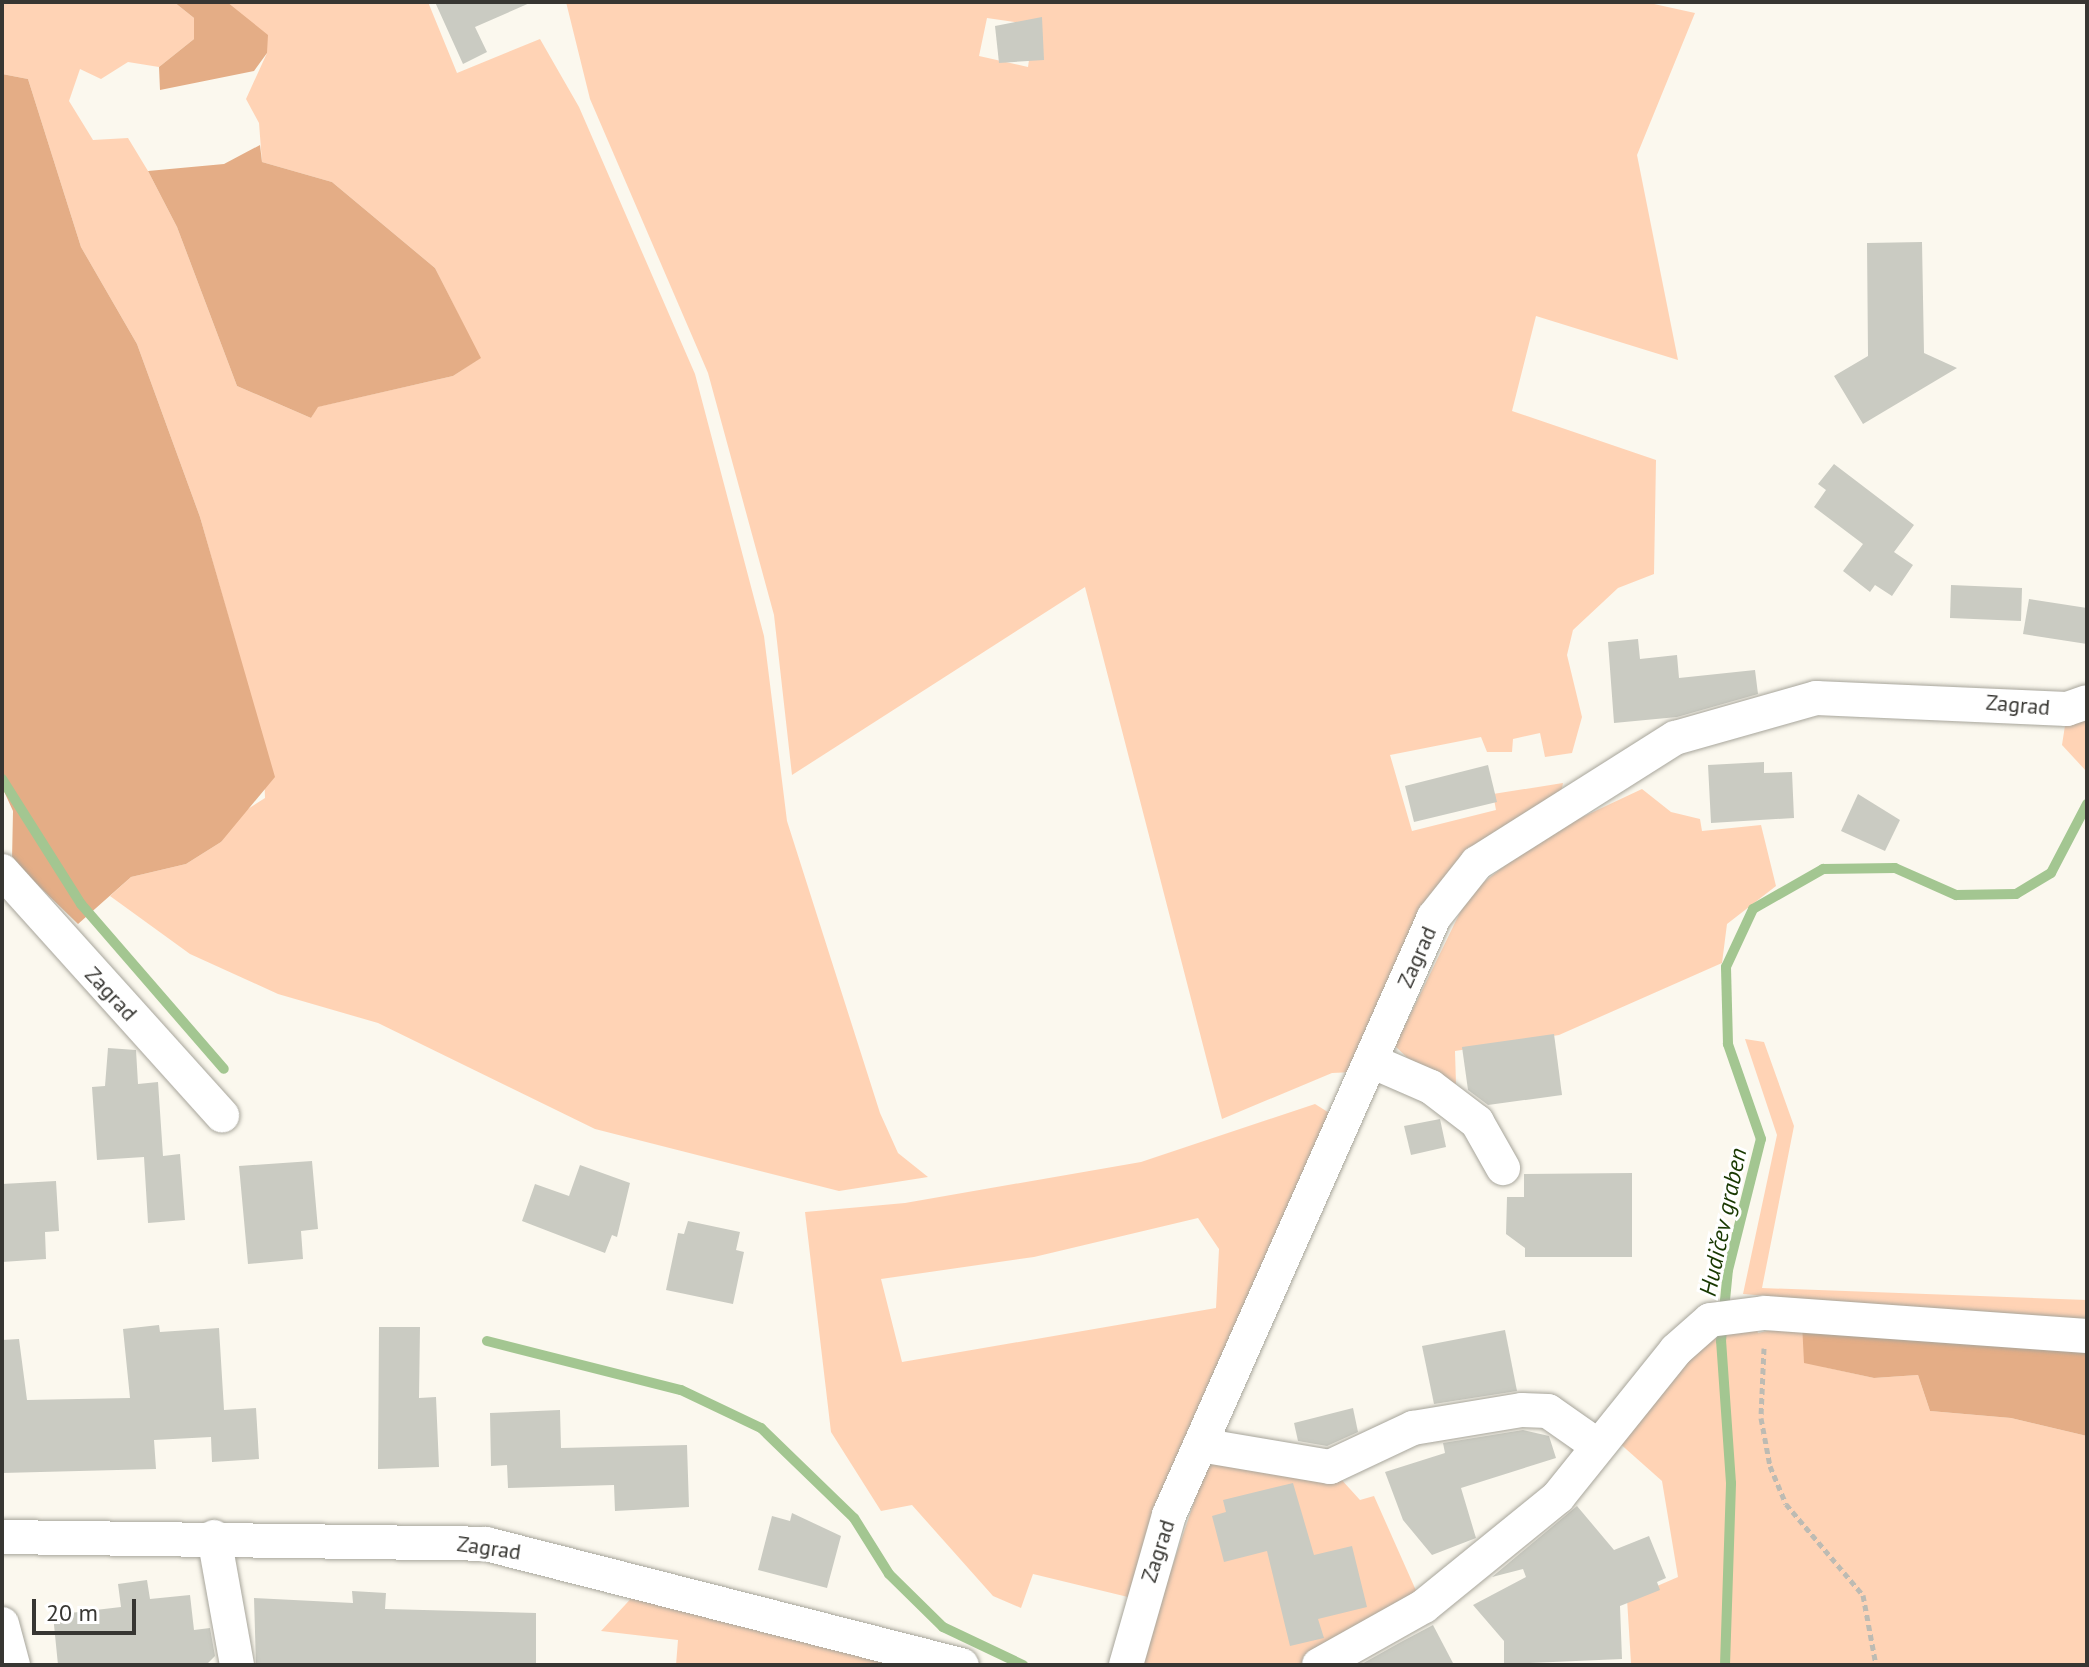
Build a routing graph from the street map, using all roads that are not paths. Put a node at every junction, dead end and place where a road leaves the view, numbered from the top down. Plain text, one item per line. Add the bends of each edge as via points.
1 (2087, 702) edge
2 (2, 871) edge
3 (1371, 1061) junction
4 (222, 1115) dead end
5 (1503, 1168) dead end
6 (2087, 1336) edge
7 (1200, 1445) junction
8 (1598, 1446) junction
9 (2, 1537) edge
10 (214, 1537) junction
11 (2, 1624) edge
12 (13, 1665) edge
13 (237, 1665) edge
14 (962, 1665) edge
15 (1126, 1665) edge
16 (1319, 1665) edge

1 - 3 street, Zagrad via 2067,709 1816,698 1675,738 1477,863 1434,917
2 - 4 street, Zagrad
3 - 5 street via 1431,1087 1477,1122
3 - 7 street, Zagrad
6 - 8 street via 1756,1314 1710,1320 1676,1350
7 - 8 street via 1330,1467 1413,1428 1522,1410 1548,1411
7 - 15 street, Zagrad via 1169,1515
8 - 16 street via 1558,1497 1424,1606
9 - 10 street, Zagrad
10 - 13 street
10 - 14 street, Zagrad via 486,1544
11 - 12 street

